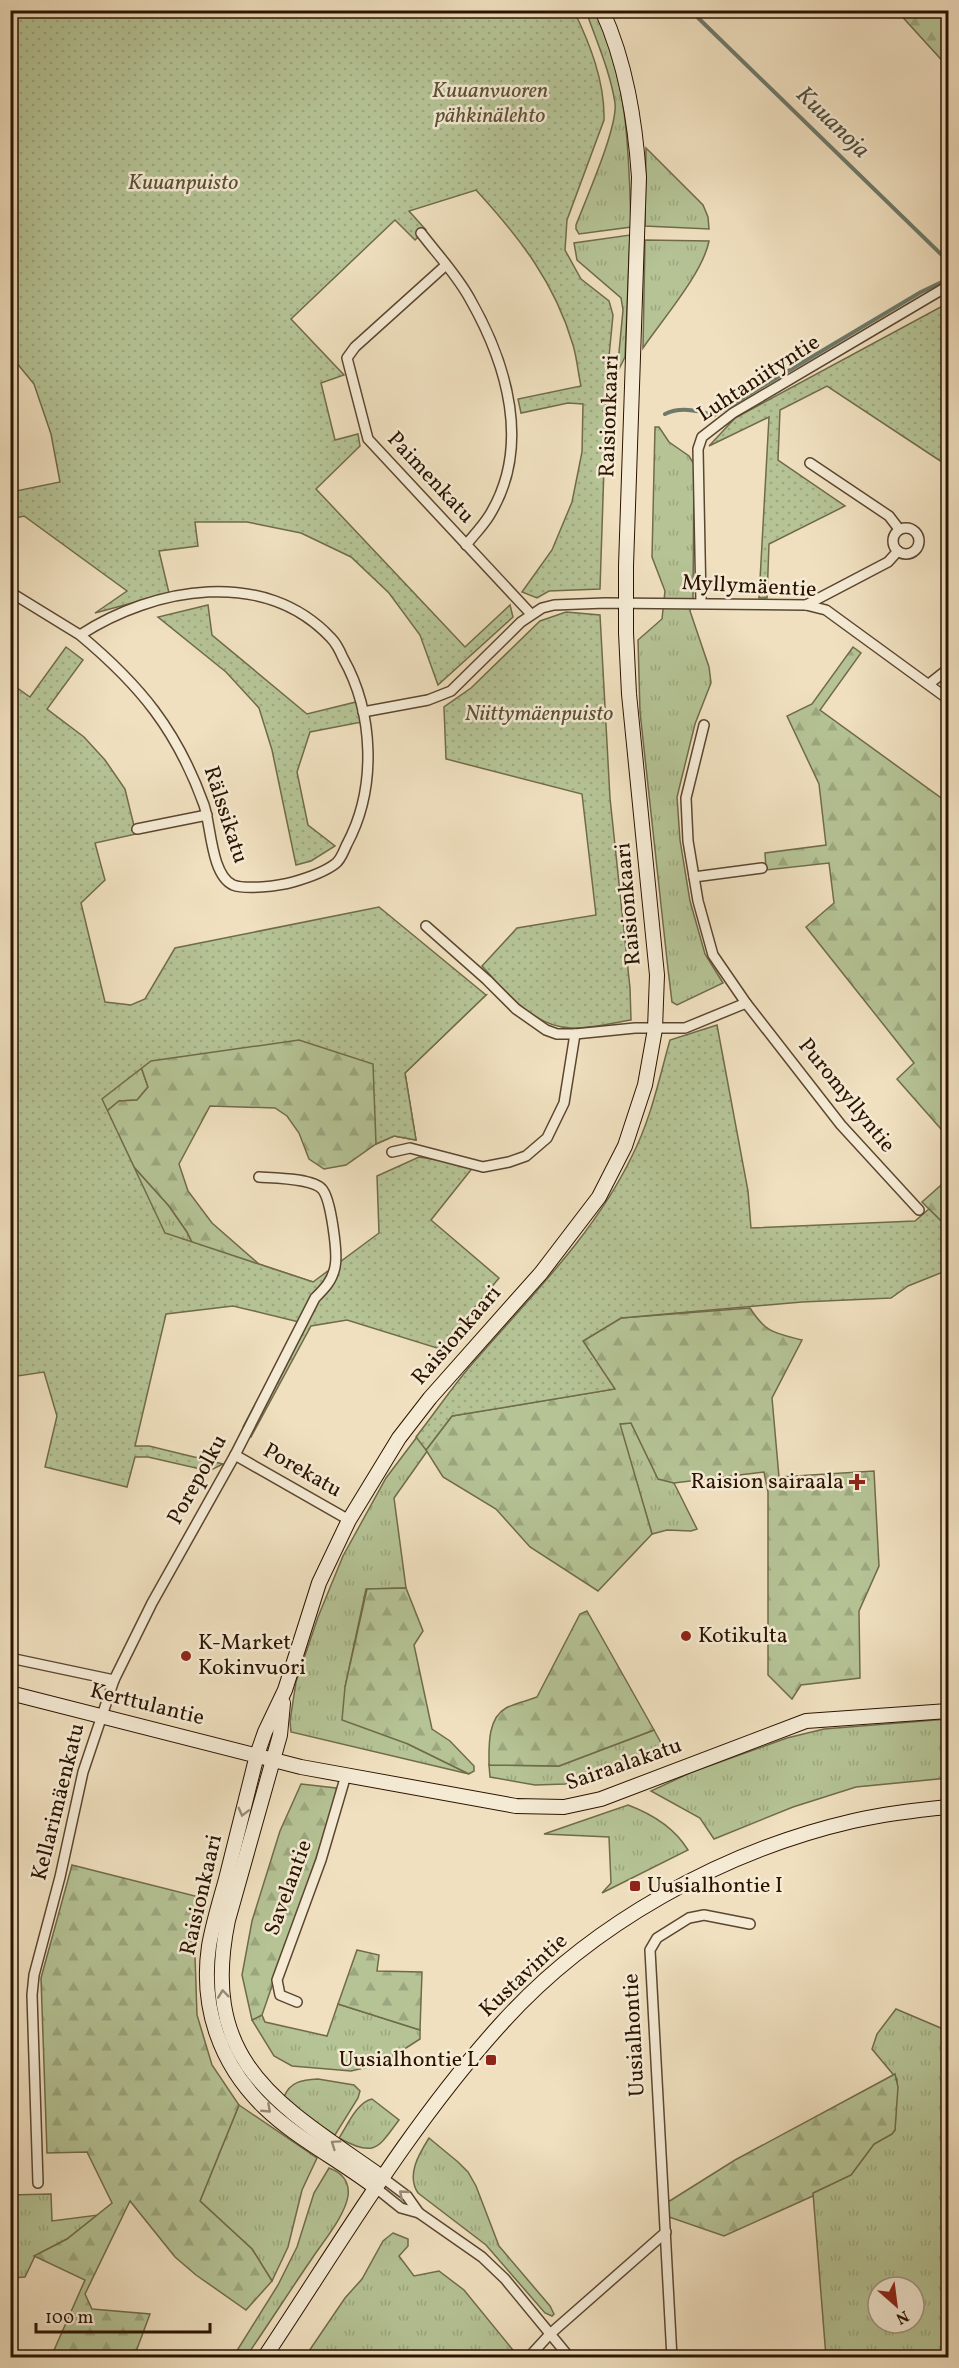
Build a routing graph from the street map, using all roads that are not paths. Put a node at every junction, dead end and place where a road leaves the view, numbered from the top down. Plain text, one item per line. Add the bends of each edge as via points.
1 (602, 10) edge
2 (421, 233) dead end
3 (446, 265) junction
4 (948, 286) edge
5 (810, 463) dead end
6 (899, 529) junction
7 (466, 545) junction
8 (898, 551) junction
9 (10, 592) edge
10 (626, 603) junction
11 (701, 603) junction
12 (806, 605) junction
13 (531, 614) junction
14 (80, 635) junction
15 (948, 669) edge
16 (929, 684) junction
17 (948, 699) edge
18 (363, 712) junction
19 (704, 725) dead end
20 (207, 816) junction
21 (137, 829) dead end
22 (762, 868) dead end
23 (694, 877) junction
24 (426, 926) dead end
25 (746, 1003) junction
26 (655, 1029) junction
27 (575, 1034) junction
28 (392, 1152) dead end
29 (259, 1177) dead end
30 (919, 1210) dead end
31 (235, 1455) junction
32 (349, 1520) junction
33 (10, 1658) edge
34 (114, 1680) junction
35 (285, 1690) junction
36 (10, 1693) edge
37 (948, 1711) edge
38 (101, 1715) junction
39 (257, 1755) junction
40 (273, 1759) junction
41 (346, 1775) junction
42 (948, 1807) edge
43 (750, 1924) dead end
44 (297, 2002) dead end
45 (38, 2183) dead end
46 (379, 2183) junction
47 (666, 2232) junction
48 (550, 2334) junction
49 (264, 2358) edge
50 (528, 2358) edge
51 (570, 2358) edge
52 (672, 2358) edge

1 - 10 main road, Raisionkaari via 630,102 639,177
2 - 3 street, Paimenkatu
3 - 7 street, Paimenkatu via 487,333 502,369 511,408 512,433 505,478 488,517
3 - 7 street, Paimenkatu via 347,358 368,439
4 - 11 street, Luhtaniityntie via 733,413 702,436 698,449
5 - 6 street via 889,516
6 - 8 street via 893,540
6 - 8 street via 914,530 919,541 909,554
7 - 13 street, Paimenkatu
8 - 12 street via 888,562
9 - 14 street, Rälssikatu
10 - 11 street, Myllymäentie
10 - 13 street, Myllymäentie via 554,605
10 - 26 main road, Raisionkaari via 629,694 654,926
11 - 12 street, Myllymäentie
12 - 16 street, Myllymäentie via 826,609
13 - 18 street via 451,691 428,700
14 - 18 street, Rälssikatu via 156,601 201,591 240,592 278,601 309,618 333,639 351,672
14 - 20 street, Rälssikatu via 118,667 171,734 191,770
15 - 16 street
16 - 17 street, Myllymäentie
18 - 20 street, Rälssikatu via 368,747 366,790 355,830 337,863 285,884 233,885 221,874
19 - 23 street, Puromyllyntie via 686,798
20 - 21 street
22 - 23 street
23 - 25 street, Puromyllyntie via 713,955
24 - 27 street via 534,1023 557,1034
25 - 26 street via 685,1028
25 - 30 street, Puromyllyntie via 841,1125
26 - 27 street
26 - 32 main road, Raisionkaari via 636,1115 598,1197 541,1273 399,1438
27 - 28 street via 564,1103 547,1138 526,1156 483,1167 410,1148
29 - 31 street, Porepolku via 310,1182 322,1188 328,1200 336,1265 330,1283 315,1298
31 - 32 street, Porekatu
31 - 34 street, Porepolku via 152,1603
32 - 35 main road, Raisionkaari via 319,1583
33 - 34 street
34 - 38 street, Porepolku
35 - 39 main road, Raisionkaari
35 - 40 main road, Raisionkaari
36 - 38 main road, Kerttulantie
37 - 41 main road, Sairaalakatu via 806,1721 632,1788 564,1807 516,1806
38 - 39 main road, Kerttulantie
38 - 45 street, Kellarimäenkatu via 34,1975
39 - 40 main road, Kerttulantie
39 -> 46 main road, Raisionkaari via 209,1947 207,1994 215,2035 230,2064 265,2108
40 - 41 main road, Sairaalakatu
46 -> 40 main road, Raisionkaari via 272,2096 243,2058 228,2021 223,2001 222,1948
41 - 44 street, Savelantie via 321,1860 277,1980 280,1995
42 - 46 main road, Kustavintie via 853,1821 808,1833 718,1867 647,1905 573,1957 503,2021
43 - 47 street, Uusialhontie via 704,1915 689,1918 657,1938 650,1950
46 - 48 street via 407,2196 419,2213 482,2257
46 - 49 main road, Kustavintie
47 - 48 street
47 - 52 street, Uusialhontie
48 - 50 street
48 - 51 street

